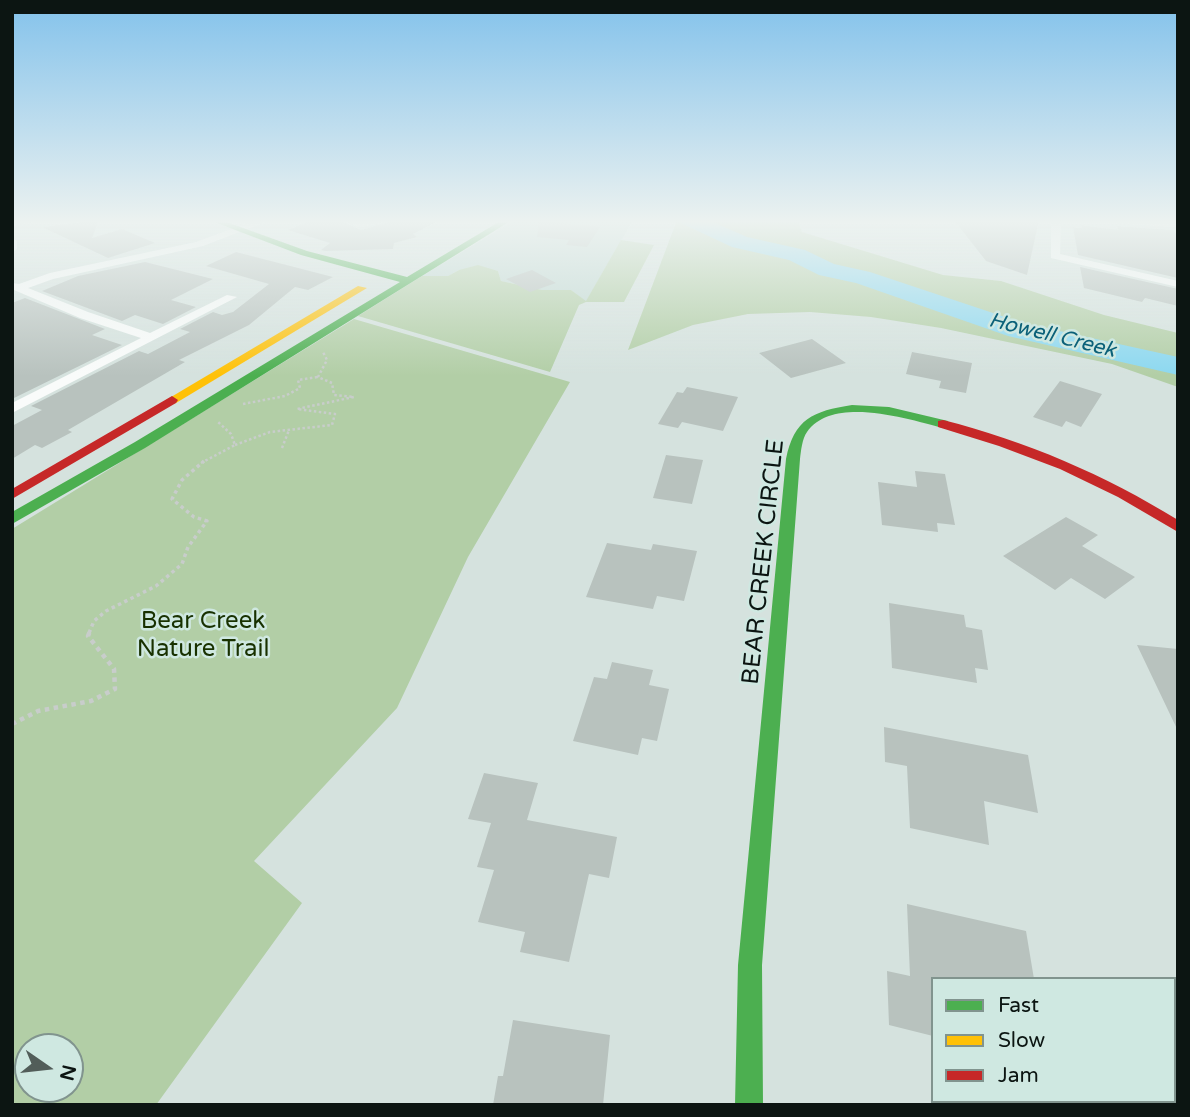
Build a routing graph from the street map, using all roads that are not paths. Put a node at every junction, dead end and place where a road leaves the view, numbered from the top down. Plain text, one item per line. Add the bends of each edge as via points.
1 (68, 272) edge
2 (379, 272) edge
3 (390, 272) edge
4 (419, 272) edge
5 (1126, 272) edge
6 (386, 274) junction
7 (406, 280) junction
8 (1178, 284) edge
9 (15, 287) edge
10 (231, 297) dead end
11 (152, 338) junction
12 (12, 409) edge
13 (12, 495) edge
14 (12, 502) edge
15 (28, 510) junction
16 (12, 519) edge
17 (1178, 527) edge
18 (749, 1105) edge

1 - 9 street
2 - 6 street
3 - 6 street
4 - 7 street
5 - 8 street
6 - 7 street
6 - 13 street
7 - 15 street
9 - 11 street
10 - 11 street
11 - 12 street
14 - 15 street
15 - 16 street
17 - 18 street, BEAR CREEK CIRCLE via 1135,500 1023,450 901,412 842,408 819,415 803,427 793,459 750,965

